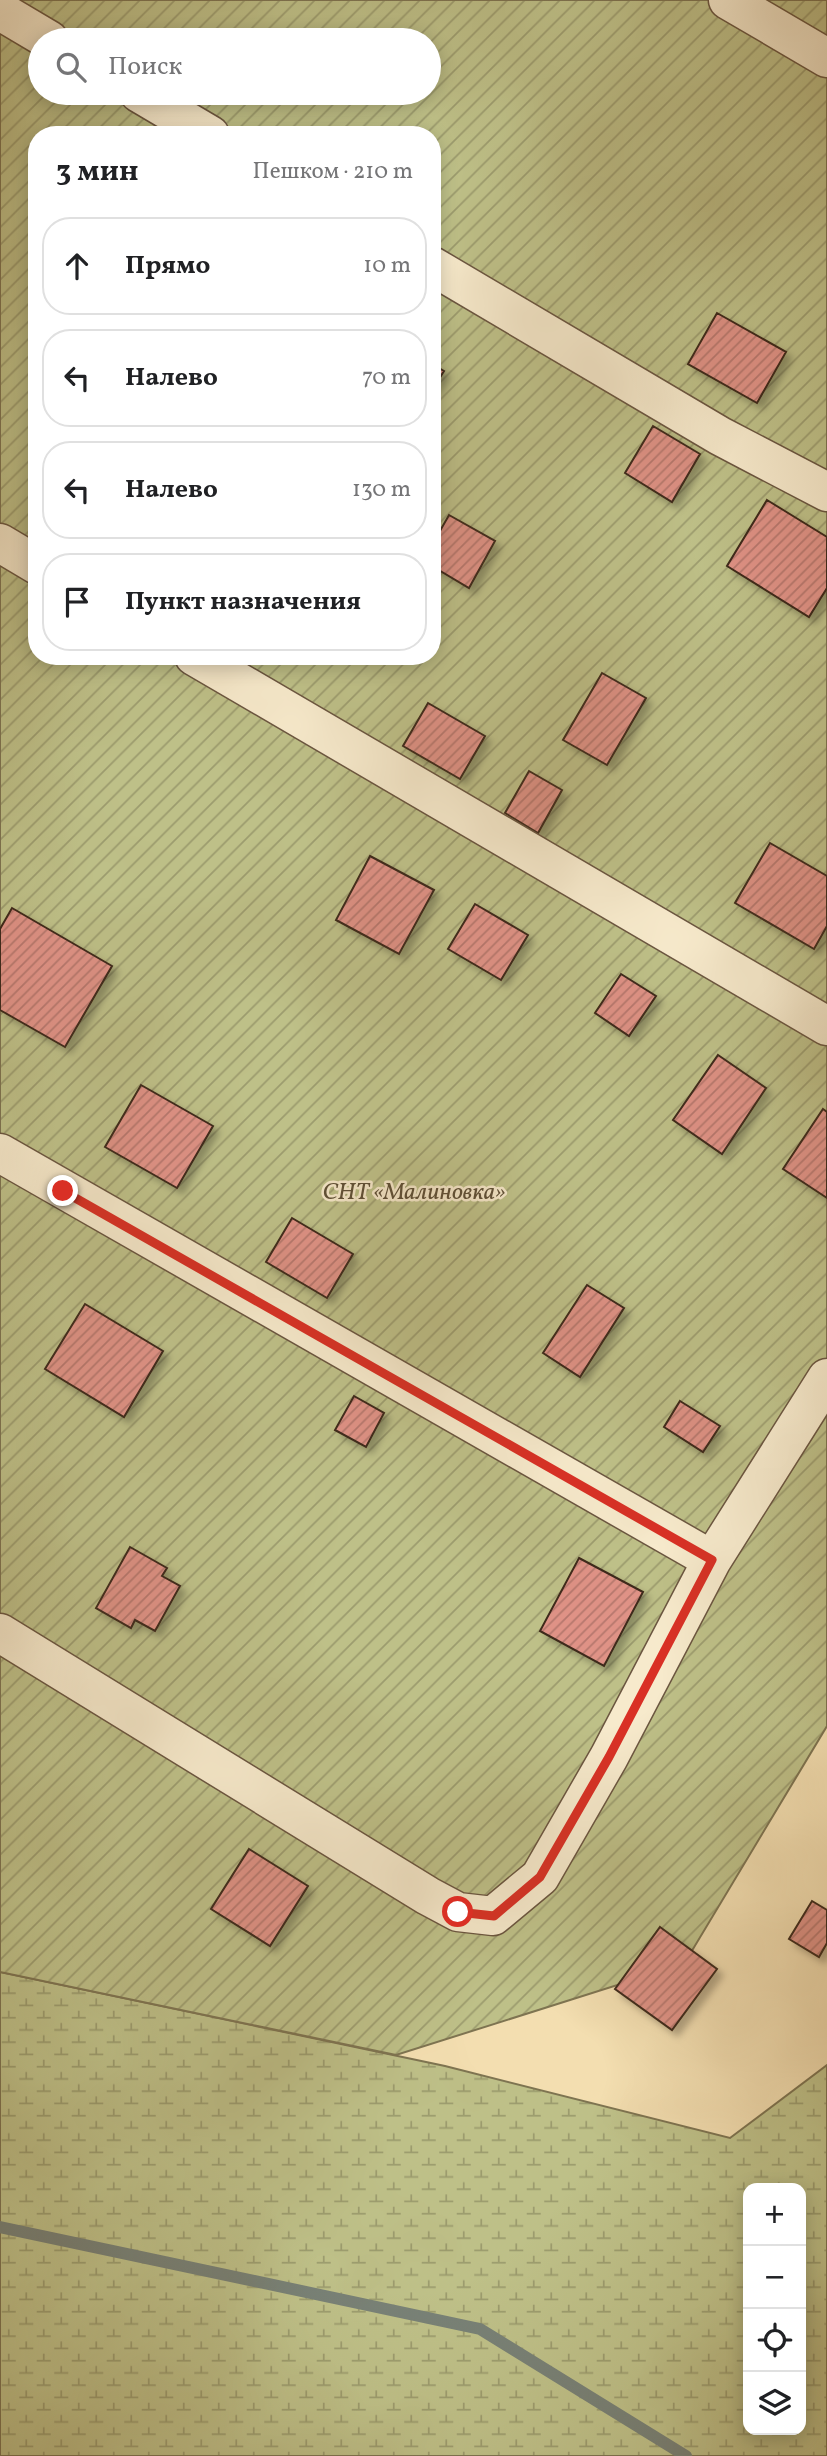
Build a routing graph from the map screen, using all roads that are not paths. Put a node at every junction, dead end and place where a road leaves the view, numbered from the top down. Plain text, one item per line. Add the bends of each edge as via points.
1 (728, 0) edge
2 (0, 11) edge
3 (29, 28) edge
4 (827, 58) edge
5 (159, 105) edge
6 (195, 126) edge
7 (441, 271) edge
8 (827, 492) edge
9 (0, 543) edge
10 (28, 560) edge
11 (209, 665) edge
12 (827, 1026) edge
13 (0, 1153) edge
14 (827, 1378) edge
15 (712, 1560) junction
16 (0, 1633) edge

1 - 4 street
2 - 3 street
5 - 6 street
7 - 8 street via 720,436
9 - 10 street
11 - 12 street
13 - 15 street
14 - 15 street
15 - 16 street via 540,1877 494,1916 458,1912 428,1895

